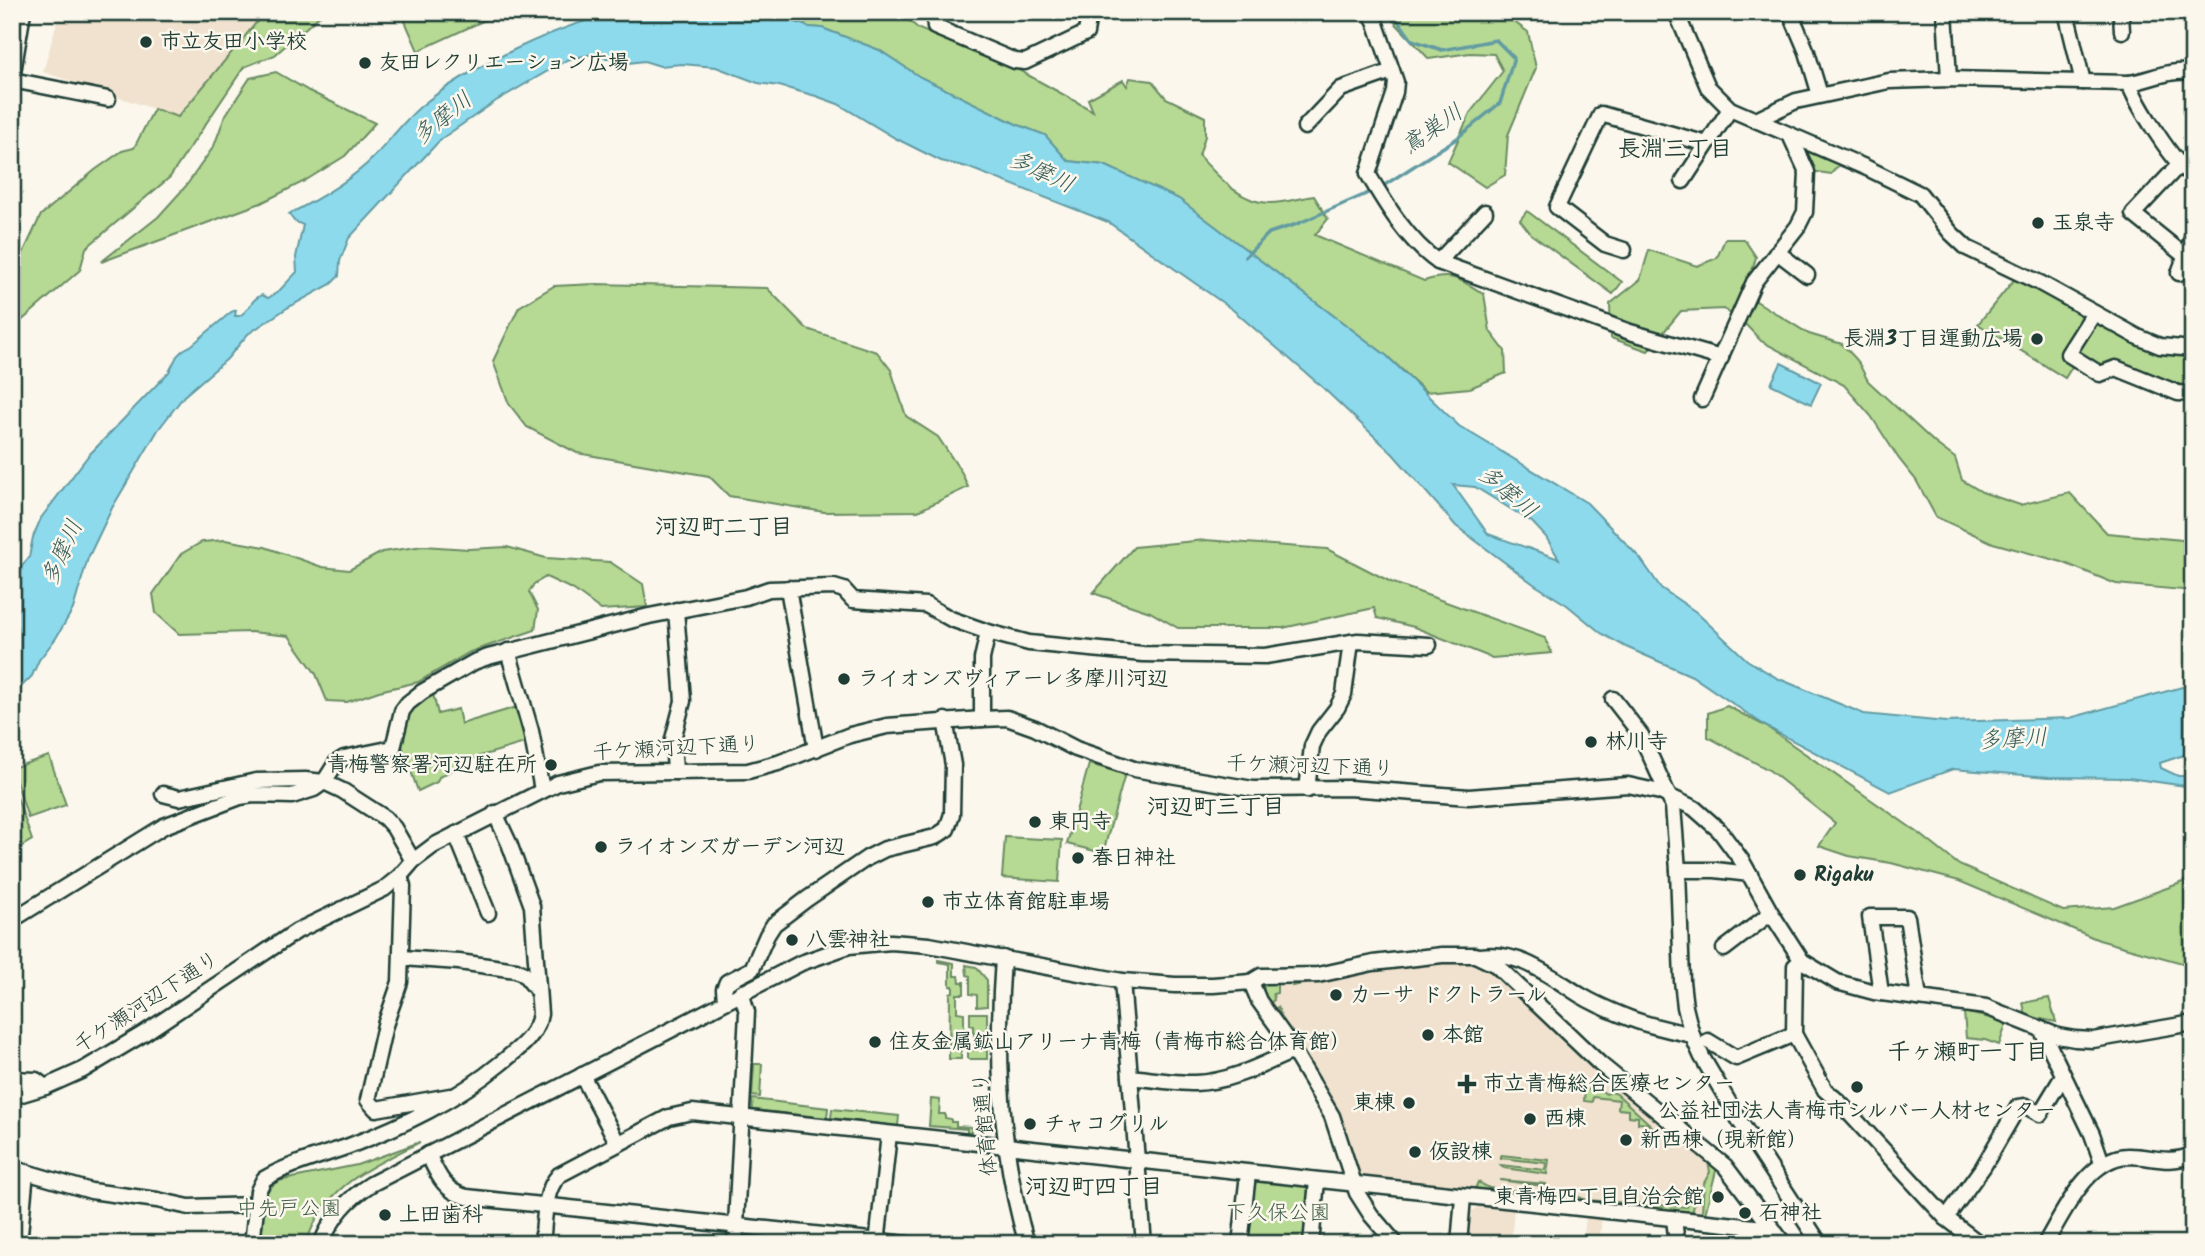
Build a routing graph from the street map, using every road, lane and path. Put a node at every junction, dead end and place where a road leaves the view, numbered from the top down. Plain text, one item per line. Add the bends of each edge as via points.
1 (23, 12) edge
2 (934, 12) edge
3 (1084, 12) edge
4 (1370, 12) edge
5 (1676, 12) edge
6 (1790, 12) edge
7 (1945, 12) edge
8 (2066, 12) edge
9 (2119, 12) edge
10 (2122, 31) dead end
11 (15, 43) edge
12 (1392, 71) junction
13 (2193, 73) edge
14 (12, 79) edge
15 (1949, 79) junction
16 (2083, 82) junction
17 (2129, 83) junction
18 (1820, 95) junction
19 (108, 99) dead end
20 (1730, 109) junction
21 (1756, 120) junction
22 (1305, 127) dead end
23 (1790, 135) junction
24 (1707, 144) junction
25 (2179, 165) junction
26 (2193, 176) edge
27 (1683, 181) dead end
28 (1485, 212) dead end
29 (2193, 236) edge
30 (1624, 250) dead end
31 (1777, 252) junction
32 (2185, 257) junction
33 (1438, 262) junction
34 (2179, 273) dead end
35 (1807, 275) dead end
36 (2094, 313) junction
37 (2193, 349) edge
38 (1721, 358) junction
39 (2193, 394) edge
40 (1702, 399) dead end
41 (788, 589) junction
42 (676, 610) junction
43 (988, 632) junction
44 (1351, 642) junction
45 (1429, 645) dead end
46 (508, 650) junction
47 (1613, 699) dead end
48 (982, 719) junction
49 (945, 720) junction
50 (816, 749) junction
51 (675, 772) junction
52 (324, 782) junction
53 (542, 790) junction
54 (1307, 790) junction
55 (163, 794) dead end
56 (1669, 798) junction
57 (495, 813) junction
58 (456, 834) junction
59 (413, 861) junction
60 (1678, 870) junction
61 (1750, 874) junction
62 (400, 876) junction
63 (488, 913) dead end
64 (1771, 913) junction
65 (12, 920) edge
66 (1724, 949) dead end
67 (1480, 957) junction
68 (402, 958) junction
69 (1003, 958) junction
70 (1802, 961) junction
71 (1122, 981) junction
72 (1251, 982) junction
73 (537, 990) junction
74 (741, 992) junction
75 (1881, 993) junction
76 (1919, 998) junction
77 (725, 1001) junction
78 (2193, 1023) edge
79 (2041, 1029) junction
80 (1794, 1034) junction
81 (1692, 1035) junction
82 (1708, 1041) dead end
83 (1293, 1051) junction
84 (582, 1074) junction
85 (2063, 1076) junction
86 (1130, 1077) junction
87 (12, 1079) edge
88 (45, 1087) junction
89 (457, 1094) junction
90 (12, 1097) edge
91 (741, 1118) junction
92 (888, 1134) junction
93 (618, 1144) junction
94 (1005, 1147) junction
95 (428, 1154) junction
96 (2193, 1155) edge
97 (1136, 1161) junction
98 (2102, 1163) junction
99 (19, 1170) edge
100 (1248, 1174) junction
101 (1317, 1181) junction
102 (1353, 1185) junction
103 (1463, 1197) junction
104 (256, 1205) junction
105 (547, 1205) junction
106 (1674, 1219) junction
107 (1947, 1219) junction
108 (736, 1225) junction
109 (1773, 1229) junction
110 (877, 1242) edge
111 (19, 1244) edge
112 (252, 1244) edge
113 (321, 1244) edge
114 (542, 1244) edge
115 (735, 1244) edge
116 (907, 1244) edge
117 (1027, 1244) edge
118 (1144, 1244) edge
119 (1240, 1244) edge
120 (1311, 1244) edge
121 (1396, 1244) edge
122 (1459, 1244) edge
123 (1676, 1244) edge
124 (1784, 1244) edge
125 (1820, 1244) edge
126 (1980, 1244) edge
127 (2045, 1244) edge

1 - 11 street
2 - 3 street via 935,27 1025,62 1086,33
4 - 12 street
5 - 20 street via 1708,87
6 - 18 street
7 - 15 street
8 - 16 street
9 - 10 street
11 - 14 street
12 - 22 street via 1341,89
12 - 33 street via 1395,92 1368,174 1421,249
13 - 17 street via 2166,73
14 - 19 street
15 - 16 street
15 - 18 street via 1889,82
16 - 17 street
17 - 25 street via 2134,99
18 - 21 street
20 - 21 street
20 - 24 street
21 - 23 street
23 - 31 street via 1807,172 1805,212
23 - 36 street via 1920,194 1967,248
24 - 27 street
24 - 30 street via 1601,114 1557,207 1605,244
25 - 26 street
25 - 32 street via 2133,214
28 - 33 street
29 - 32 street
31 - 35 street
31 - 38 street via 1754,282
32 - 34 street
33 - 38 street via 1630,332
36 - 37 street via 2160,346
36 - 39 street via 2068,355 2100,374 2116,368 2178,393
38 - 40 street
41 - 42 street via 769,589
41 - 43 street via 834,587 853,600 926,606
41 - 50 street
42 - 46 street
42 - 51 street via 683,701 673,739
43 - 44 street via 1054,646 1197,657 1265,656
43 - 48 street via 982,659
44 - 45 street
44 - 54 street via 1343,694 1312,746
46 - 52 street via 474,662 414,697 402,711 393,748 344,758
46 - 53 street
47 - 56 street via 1641,735
48 - 49 street, 千ケ瀬河辺下通り
48 - 54 street, 千ケ瀬河辺下通り via 1026,724 1076,749 1134,769 1254,789
49 - 50 street, 千ケ瀬河辺下通り via 877,728
49 - 77 street via 953,765 952,814 947,829 935,837 876,853 796,907 766,935 752,969 727,982
50 - 51 street, 千ケ瀬河辺下通り via 748,771
51 - 53 street, 千ケ瀬河辺下通り via 599,773
52 - 55 street via 256,781 179,798
52 - 59 street via 385,818
52 - 65 street via 292,796 240,797 164,826
53 - 57 street, 千ケ瀬河辺下通り
54 - 56 street, 千ケ瀬河辺下通り via 1349,788 1469,797 1628,785
56 - 60 street
56 - 61 street, 千ケ瀬河辺下通り via 1694,808 1719,830
57 - 58 street, 千ケ瀬河辺下通り
57 - 73 street via 532,906
58 - 59 street, 千ケ瀬河辺下通り
58 - 63 street
59 - 62 street, 千ケ瀬河辺下通り
60 - 61 street
60 - 81 street via 1682,981
61 - 64 street, 千ケ瀬河辺下通り
62 - 68 street
62 - 88 street, 千ケ瀬河辺下通り via 370,896 297,931 143,1034
64 - 66 street
64 - 70 street, 千ケ瀬河辺下通り
67 - 72 street via 1411,958 1318,975 1261,976
67 - 81 street via 1495,954 1535,966 1623,1016
67 - 109 street via 1496,965 1600,1064 1725,1166
68 - 73 street via 516,970
68 - 89 street via 400,982 368,1100 376,1110
69 - 71 street
69 - 74 street via 911,943 872,942 816,956
69 - 94 street, 体育館通り
70 - 75 street, 千ケ瀬河辺下通り via 1838,982
70 - 80 street via 1795,966
71 - 72 street via 1175,985
71 - 86 street
72 - 83 street
73 - 89 street via 540,1014 534,1032 481,1080
74 - 77 street
74 - 91 street via 747,1012
75 - 76 street, 千ケ瀬河辺下通り
75 - 76 street via 1870,917 1907,917
76 - 79 street, 千ケ瀬河辺下通り via 1986,1007
77 - 84 street
78 - 79 street, 千ケ瀬河辺下通り via 2094,1040
79 - 85 street
80 - 82 street via 1736,1058
80 - 107 street via 1825,1090
81 - 125 street via 1741,1123
83 - 86 street via 1214,1081
83 - 102 street via 1334,1121
84 - 93 street
84 - 95 street
85 - 98 street
85 - 107 street via 2039,1114 2018,1107
86 - 97 street
87 - 88 street via 36,1080
88 - 90 street, 千ケ瀬河辺下通り
89 - 104 street via 397,1127 269,1176 259,1185
91 - 92 street
91 - 93 street via 681,1113
91 - 108 street
92 - 94 street
92 - 110 street
93 - 105 street via 559,1175 550,1188
94 - 97 street
94 - 117 street, 体育館通り
95 - 105 street via 441,1180 455,1193
95 - 113 street via 356,1194 335,1216
96 - 98 street via 2167,1161 2130,1156
97 - 100 street
97 - 118 street
98 - 127 street via 2088,1176
99 - 104 street via 91,1191 189,1208
99 - 111 street
100 - 101 street
100 - 119 street
101 - 102 street
101 - 120 street
102 - 103 street
102 - 121 street via 1366,1209
103 - 106 street
103 - 122 street
104 - 112 street
105 - 108 street
105 - 114 street
106 - 109 street
106 - 123 street
107 - 126 street
108 - 110 street
108 - 115 street
109 - 124 street
110 - 116 street

